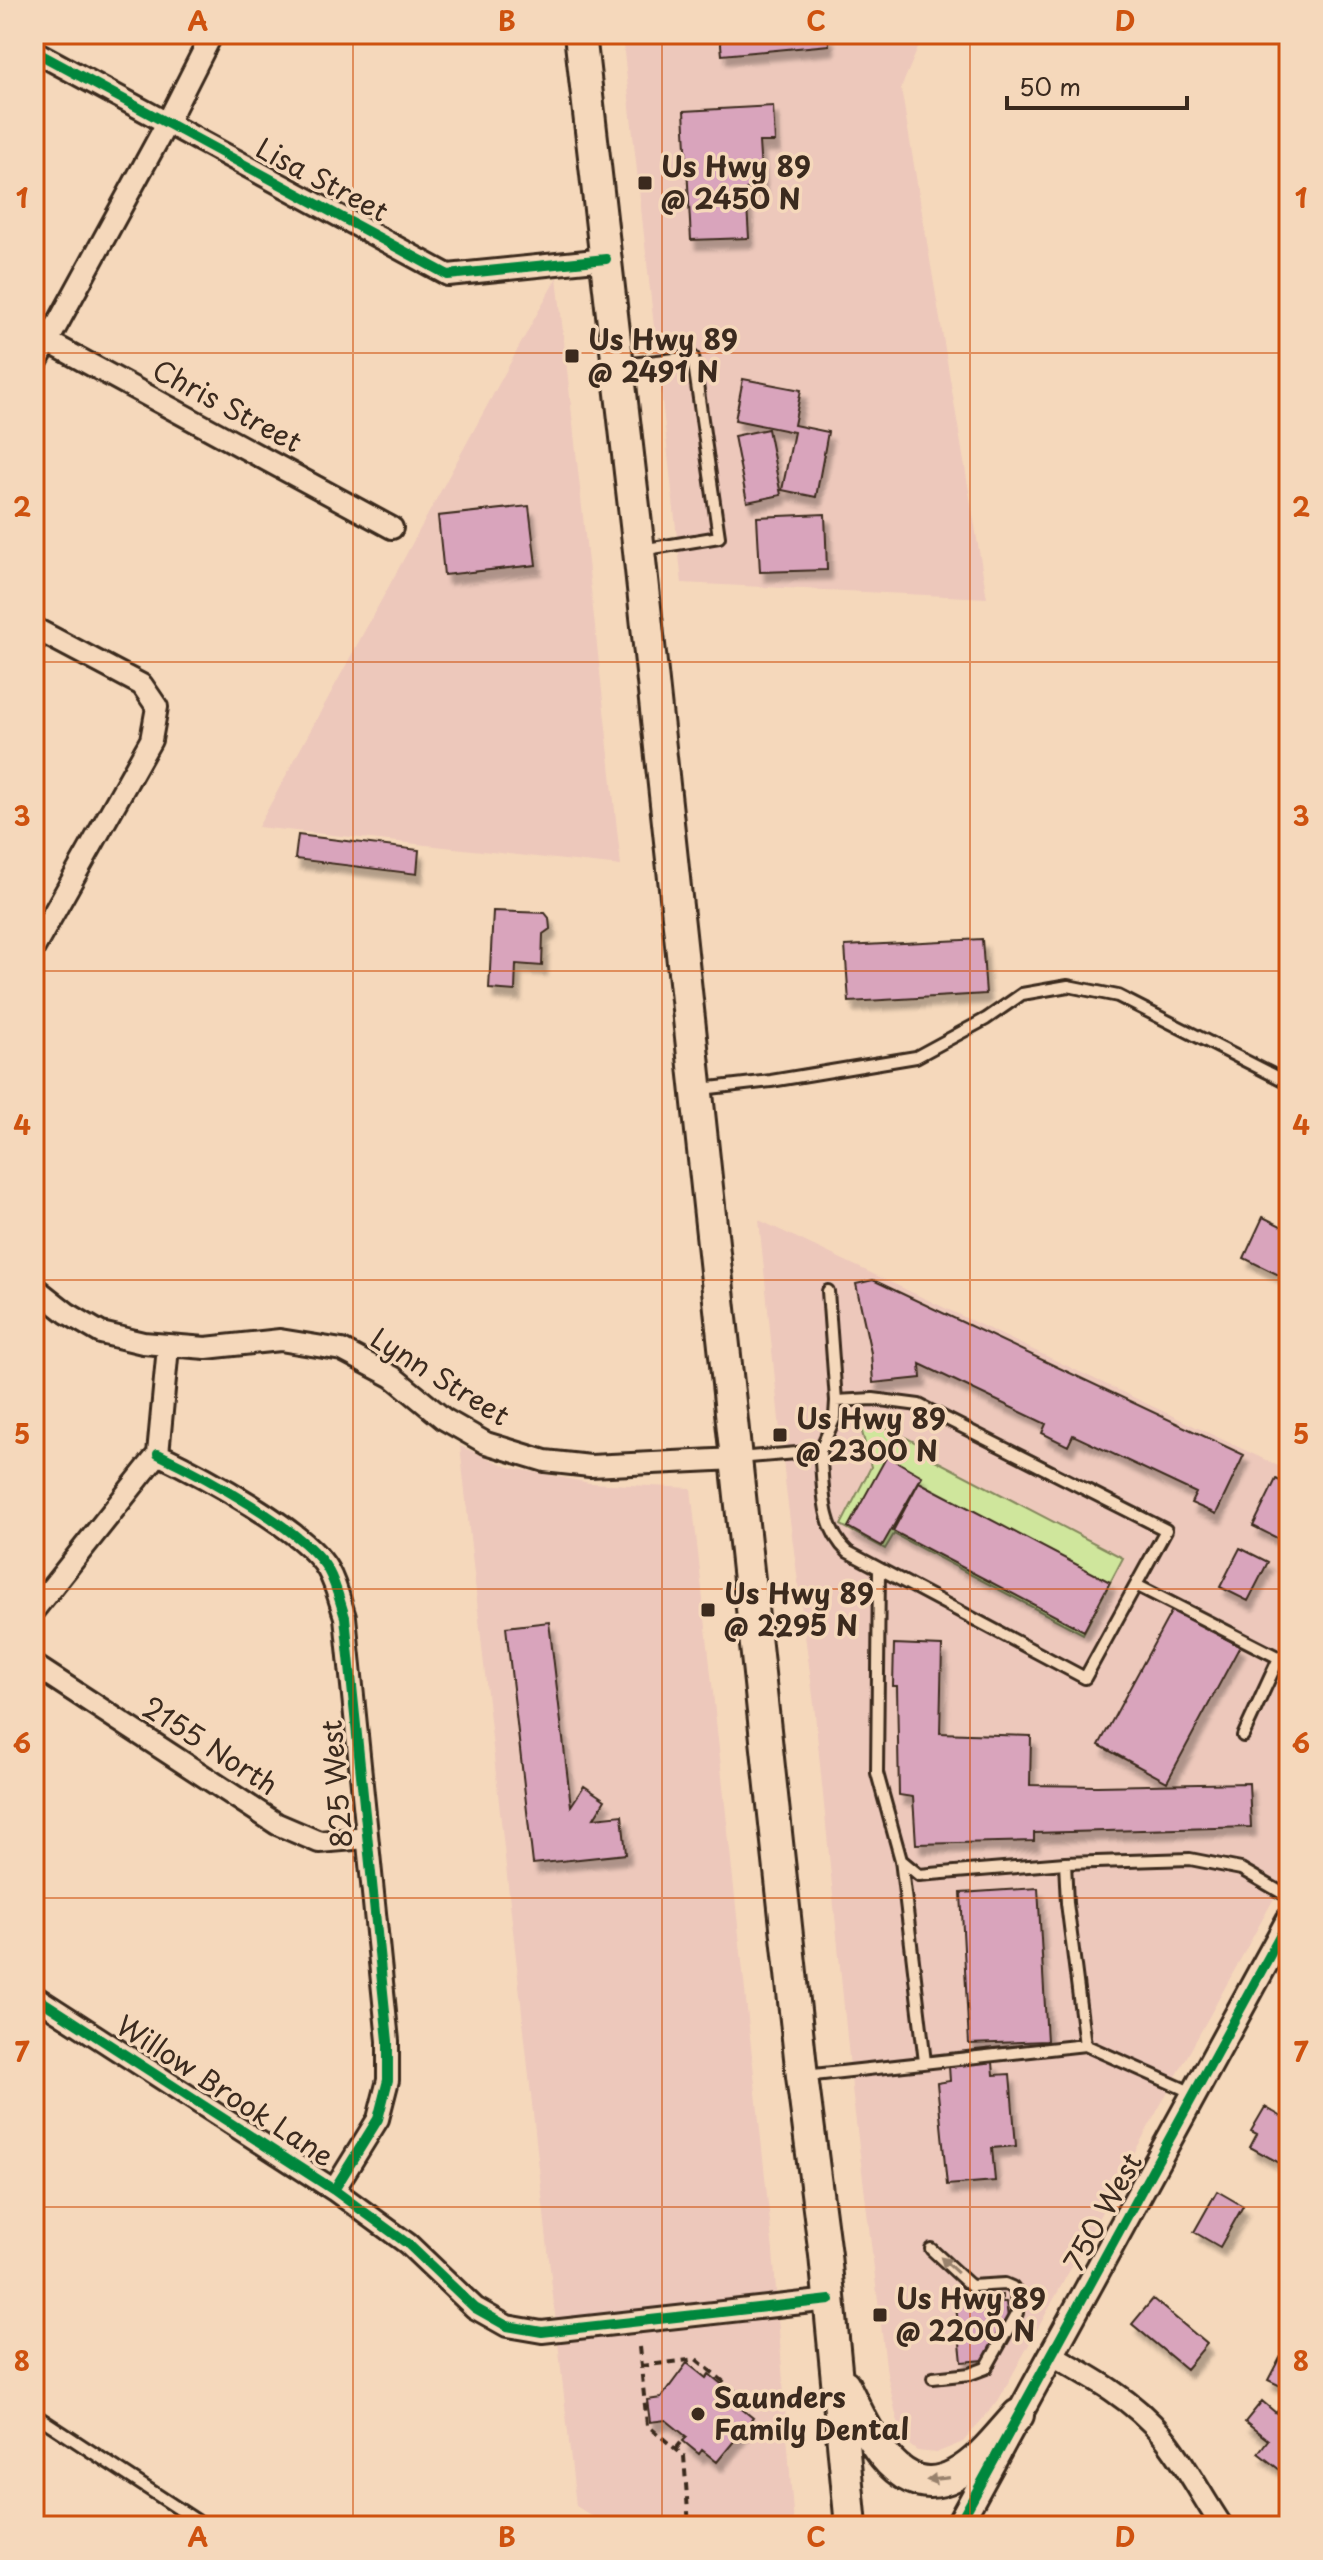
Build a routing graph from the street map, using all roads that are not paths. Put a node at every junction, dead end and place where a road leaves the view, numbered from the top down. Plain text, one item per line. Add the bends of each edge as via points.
1 (212, 34) edge
2 (580, 34) edge
3 (34, 51) edge
4 (167, 123) junction
5 (606, 259) junction
6 (41, 338) edge
7 (618, 366) junction
8 (34, 367) edge
9 (392, 528) dead end
10 (639, 551) junction
11 (34, 628) edge
12 (42, 916) edge
13 (34, 948) edge
14 (1289, 1083) edge
15 (695, 1090) junction
16 (34, 1287) edge
17 (828, 1291) dead end
18 (168, 1347) junction
19 (836, 1401) junction
20 (820, 1451) junction
21 (158, 1454) junction
22 (736, 1459) junction
23 (879, 1570) junction
24 (1138, 1586) junction
25 (34, 1610) edge
26 (1284, 1661) edge
27 (34, 1665) edge
28 (1243, 1736) dead end
29 (366, 1838) junction
30 (901, 1860) junction
31 (1065, 1863) junction
32 (1289, 1897) edge
33 (1289, 1920) edge
34 (34, 1996) edge
35 (1085, 2045) junction
36 (925, 2062) junction
37 (802, 2076) junction
38 (1195, 2094) junction
39 (334, 2190) junction
40 (931, 2249) dead end
41 (830, 2300) junction
42 (1052, 2355) junction
43 (836, 2368) junction
44 (933, 2378) dead end
45 (34, 2414) edge
46 (1018, 2415) junction
47 (205, 2526) edge
48 (851, 2526) edge
49 (958, 2526) edge
50 (1222, 2526) edge

1 - 4 street
2 - 5 main road
3 - 4 street, Lisa Street
4 - 5 street, Lisa Street via 448,275
4 - 6 street
5 - 7 main road
6 - 8 street
6 - 9 street, Chris Street
7 - 10 main road
7 - 10 lane via 693,357 719,537
10 - 15 main road
11 - 12 street via 142,685 157,707 151,740
12 - 13 street
14 - 15 lane via 1118,996 1068,986 1022,994 916,1057
15 - 22 main road
16 - 18 street, Lynn Street via 101,1333
17 - 19 lane
18 - 21 street
18 - 22 street, Lynn Street via 280,1340 342,1350 393,1377 444,1419 486,1443 545,1461 590,1466
19 - 20 lane
19 - 24 lane via 919,1405 1166,1530
20 - 22 lane
20 - 23 lane via 828,1523 835,1540
21 - 25 street
21 - 29 street, 825 West via 293,1532 327,1568 345,1617
22 - 37 main road
23 - 24 lane via 1085,1678
23 - 30 lane via 877,1773
24 - 26 lane
26 - 28 lane
27 - 29 street, 2155 North via 277,1824 319,1842
29 - 39 street, 825 West via 388,2080 378,2119
30 - 31 lane via 919,1875
30 - 36 lane
31 - 32 lane via 1190,1859 1241,1869
31 - 35 lane
33 - 38 street, 750 West
34 - 39 street, Willow Brook Lane
35 - 36 lane
35 - 38 lane
36 - 37 lane
37 - 41 main road
38 - 42 street, 750 West
39 - 41 street, Willow Brook Lane via 408,2244 475,2308 507,2326 542,2332
44 -> 40 lane via 986,2368 1014,2322 1018,2303 1012,2287 971,2286
41 - 43 main road
42 - 46 street, 750 West
42 - 50 street via 1123,2398 1162,2435
46 -> 43 main road via 957,2475 940,2482 916,2480 898,2471 878,2448
43 - 48 main road
45 - 47 lane
46 - 49 street, 750 West

